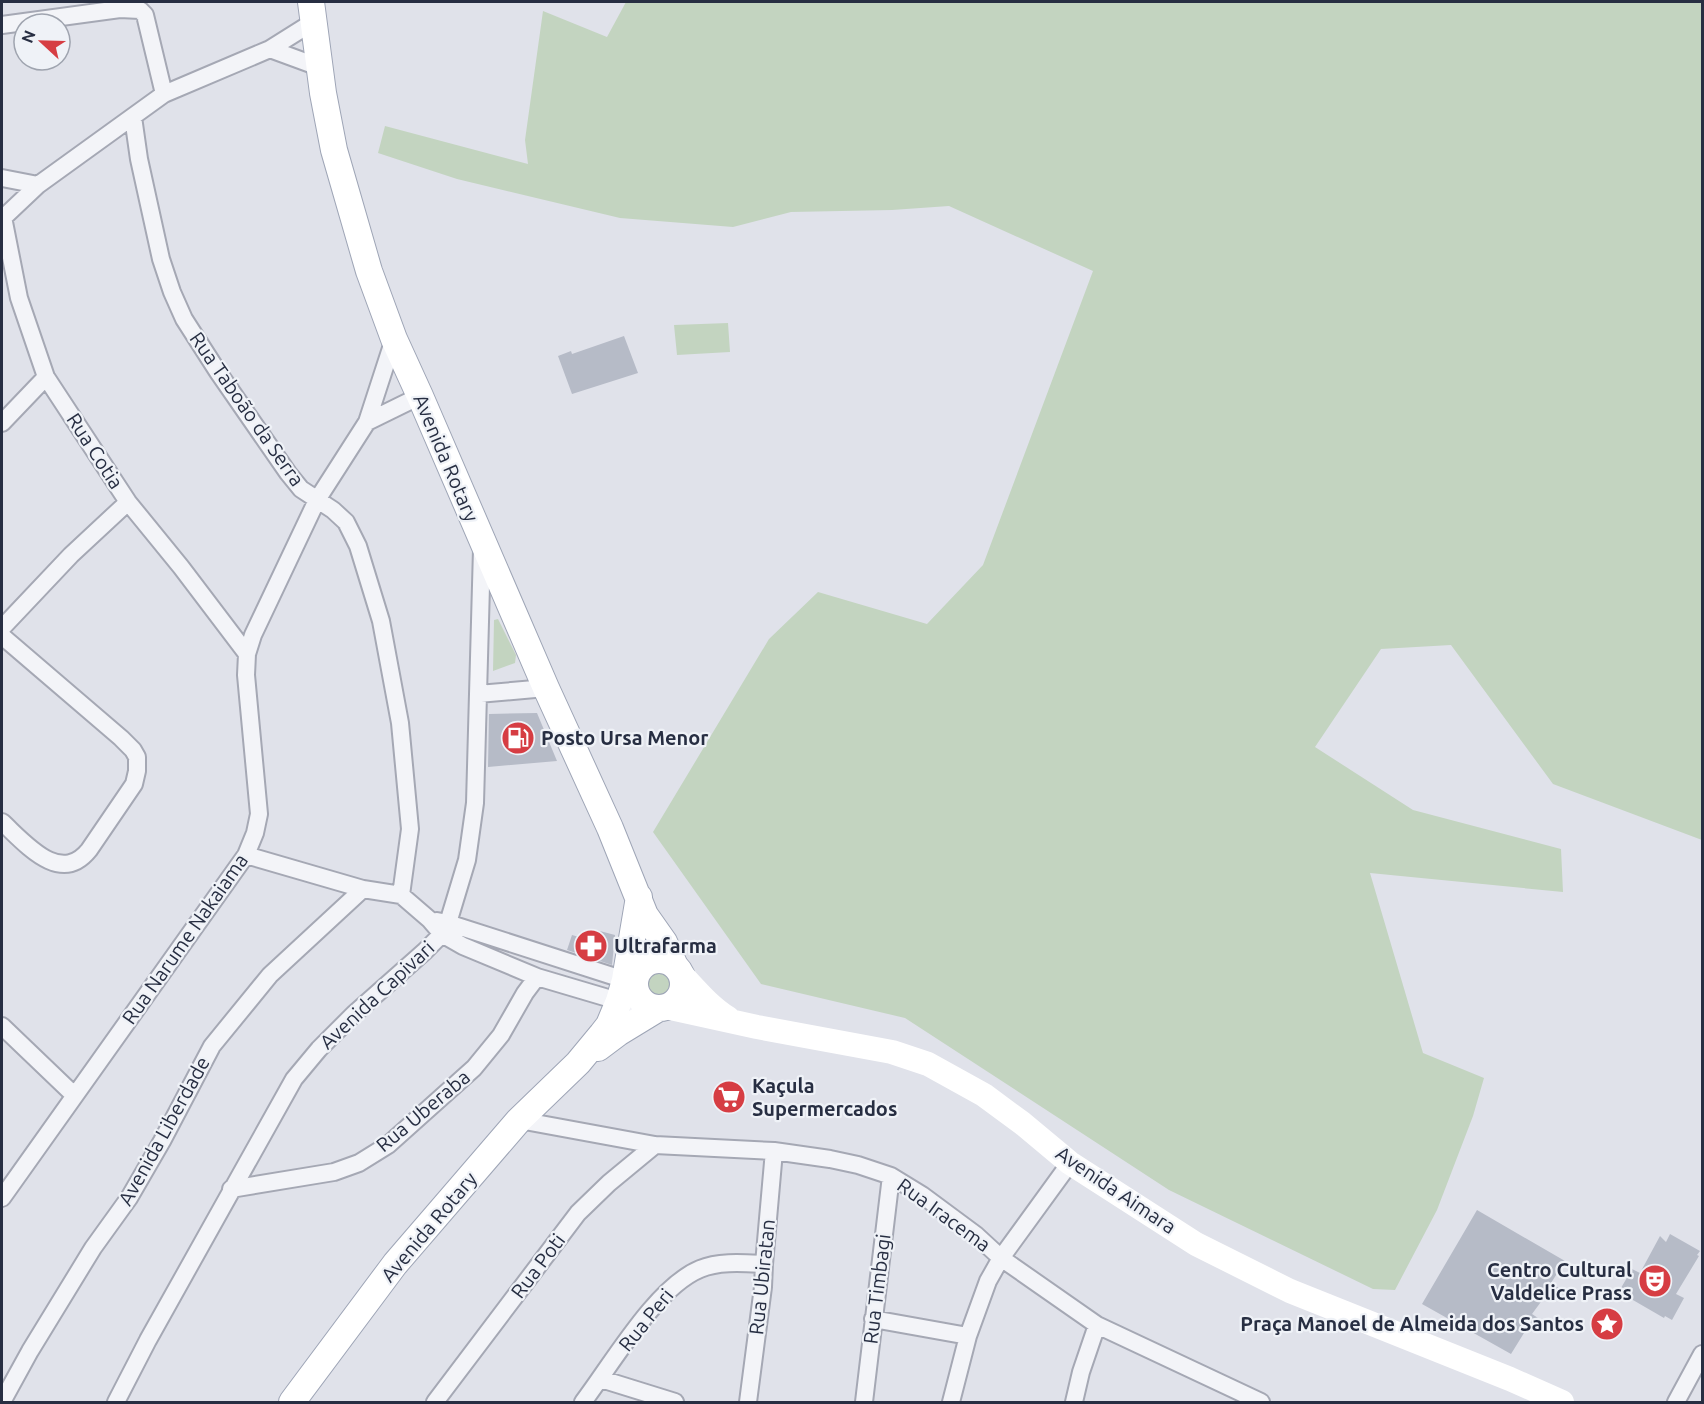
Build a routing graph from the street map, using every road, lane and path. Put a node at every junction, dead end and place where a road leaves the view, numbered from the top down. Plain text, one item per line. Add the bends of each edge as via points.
1 (312, 12) edge
2 (2, 25) edge
3 (270, 49) junction
4 (319, 67) junction
5 (164, 94) junction
6 (134, 117) junction
7 (2, 178) edge
8 (38, 185) junction
9 (2, 218) edge
10 (394, 339) junction
11 (46, 376) junction
12 (420, 396) junction
13 (367, 422) junction
14 (2, 423) edge
15 (317, 500) junction
16 (128, 502) junction
17 (482, 542) junction
18 (2, 628) edge
19 (2, 636) edge
20 (247, 654) junction
21 (546, 688) junction
22 (478, 694) junction
23 (2, 822) edge
24 (246, 855) junction
25 (363, 889) junction
26 (401, 895) junction
27 (639, 897) junction
28 (445, 928) junction
29 (678, 970) junction
30 (537, 977) junction
31 (622, 991) junction
32 (658, 1007) junction
33 (736, 1023) junction
34 (2, 1026) edge
35 (578, 1063) junction
36 (74, 1095) junction
37 (519, 1120) junction
38 (656, 1144) junction
39 (774, 1151) junction
40 (1070, 1163) junction
41 (891, 1176) junction
42 (231, 1189) junction
43 (2, 1198) edge
44 (1001, 1258) junction
45 (764, 1264) junction
46 (873, 1319) junction
47 (1097, 1324) junction
48 (968, 1336) junction
49 (1702, 1354) edge
50 (601, 1379) junction
51 (120, 1398) edge
52 (2, 1402) edge
53 (292, 1402) edge
54 (435, 1402) edge
55 (583, 1402) edge
56 (675, 1402) edge
57 (748, 1402) edge
58 (864, 1402) edge
59 (951, 1402) edge
60 (1074, 1402) edge
61 (1262, 1402) edge
62 (1562, 1402) edge
63 (1676, 1402) edge

1 - 3 street
1 - 4 main road, Avenida Rotary
2 - 5 street via 120,9 140,10 145,15
3 - 4 street
3 - 5 street
4 - 10 main road, Avenida Rotary via 334,150
5 - 6 street
6 - 8 street
6 - 15 street, Rua Taboão da Serra via 160,259 184,319 288,473
7 - 8 street
8 - 9 street
9 - 11 street, Rua Cotia via 19,298
10 - 12 main road, Avenida Rotary
10 - 13 street, Rua Narume Nakaiama
11 - 14 street
11 - 16 street, Rua Cotia
12 - 13 street
12 - 17 main road, Avenida Rotary
13 - 15 street, Rua Narume Nakaiama
15 - 20 street, Rua Narume Nakaiama
15 - 26 street, Rua Taboão da Serra via 346,522 358,546 381,621 400,723 410,829
16 - 18 street
16 - 20 street, Rua Cotia
17 - 21 main road, Avenida Rotary
17 - 22 street, Avenida Capivari
19 - 23 street via 121,738 137,757 134,784 82,859 75,863 62,865 46,860
20 - 24 street, Rua Narume Nakaiama via 259,814
21 - 22 street
21 - 27 main road, Avenida Rotary
22 - 28 street, Avenida Capivari via 471,836
24 - 25 street
24 - 36 street, Rua Narume Nakaiama
25 - 26 street
25 - 52 street, Avenida Liberdade via 270,975 212,1046 129,1198 93,1248
26 - 28 street
27 - 29 main road, Avenida Rotary via 645,915
27 - 31 main road, Avenida Rotary
28 - 30 street via 463,946
28 - 31 street
28 - 42 street, Avenida Capivari via 319,1049 294,1079
29 - 32 main road via 683,982 679,997 674,1003
29 - 32 main road via 663,960 655,960 637,974 635,989 639,997
29 - 33 main road via 718,1012
30 - 31 street
30 - 42 street, Rua Uberaba via 501,1035 474,1068 388,1145 359,1163 334,1172
31 - 32 street via 635,1006
31 - 35 main road, Avenida Rotary via 609,1025
32 - 33 main road, Avenida Aimara
32 - 35 main road, Avenida Rotary
33 - 40 main road, Avenida Aimara via 892,1052 928,1064 984,1095
34 - 36 street
35 - 37 main road, Avenida Rotary
36 - 43 street, Rua Narume Nakaiama
37 - 38 street, Rua Iracema
37 - 53 main road, Avenida Rotary via 395,1264
38 - 39 street, Rua Iracema
38 - 54 street, Rua Poti via 578,1213
39 - 41 street, Rua Iracema via 830,1159
39 - 45 street, Rua Ubiratan
40 - 44 street
40 - 62 main road, Avenida Aimara via 1197,1244 1290,1292
41 - 44 street, Rua Iracema via 976,1235
41 - 46 street, Rua Timbagi
42 - 51 street, Avenida Capivari
44 - 47 street, Rua Iracema
44 - 48 street via 988,1281
45 - 50 street, Rua Peri via 720,1264 687,1275 651,1309
45 - 57 street, Rua Ubiratan
46 - 48 street
46 - 58 street, Rua Timbagi
47 - 60 street
47 - 61 street, Rua Iracema
48 - 59 street
49 - 63 street
50 - 55 street, Rua Peri
50 - 56 street

